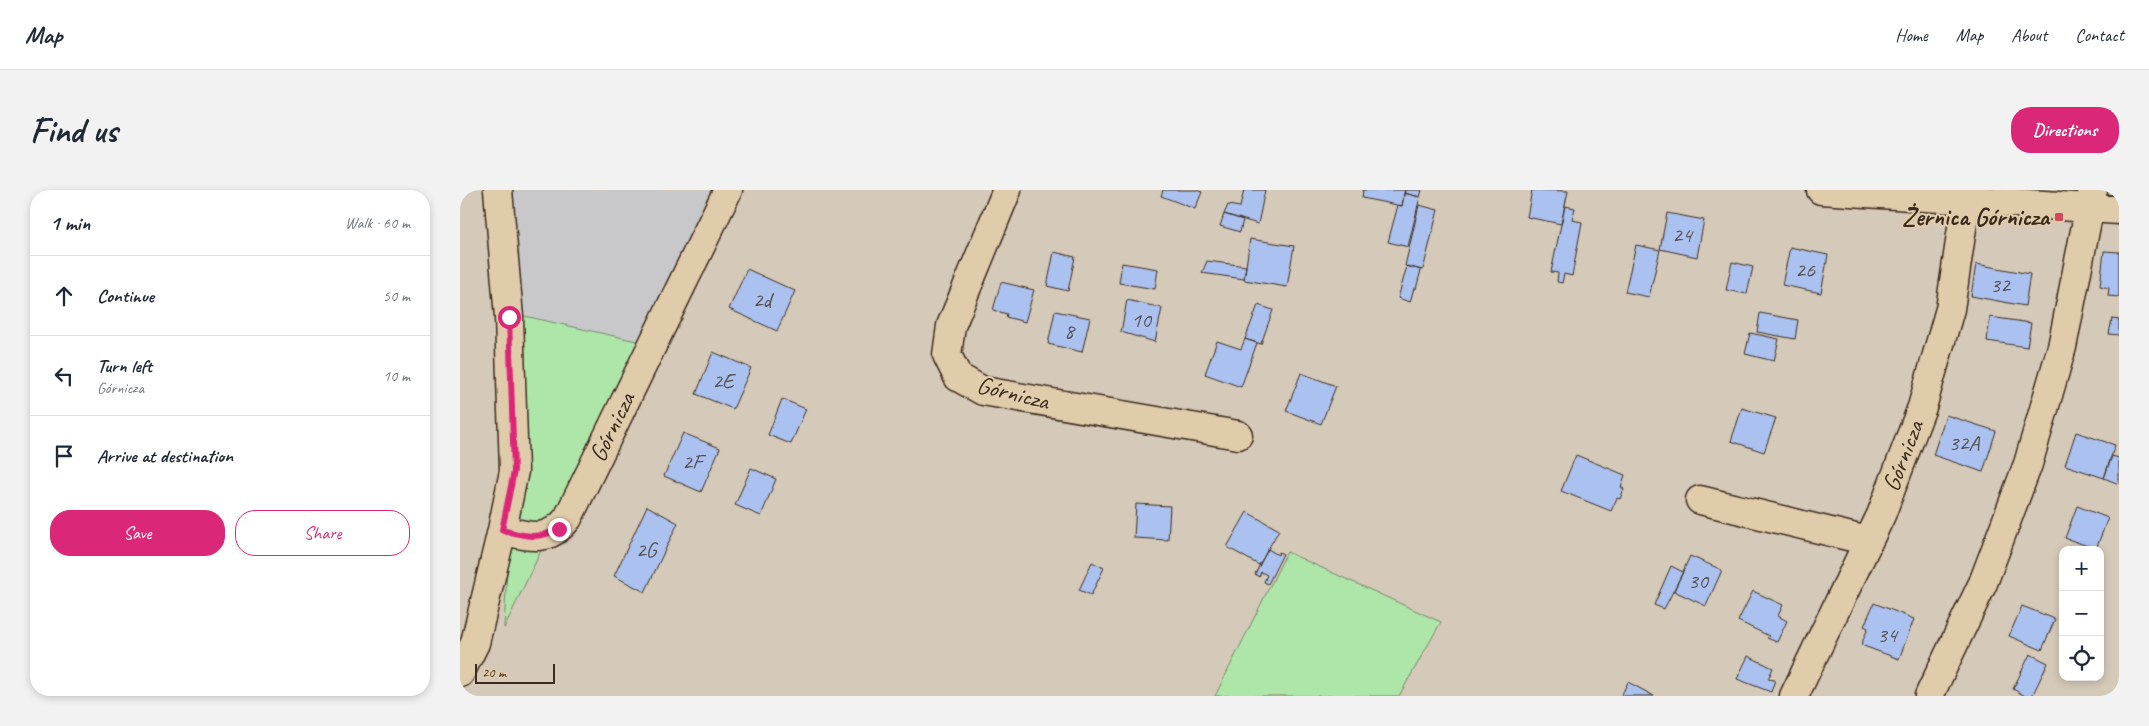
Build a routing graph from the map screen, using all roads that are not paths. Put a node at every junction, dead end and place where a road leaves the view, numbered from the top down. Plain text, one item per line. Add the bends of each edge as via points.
1 (498, 190) edge
2 (728, 190) edge
3 (1007, 190) edge
4 (1821, 190) edge
5 (2091, 199) edge
6 (1966, 201) junction
7 (2119, 210) edge
8 (1238, 436) dead end
9 (1700, 500) dead end
10 (502, 530) junction
11 (1868, 541) junction
12 (460, 673) edge
13 (1794, 696) edge
14 (1929, 696) edge

1 - 10 street via 509,317 514,471
2 - 10 street, Górnicza via 568,518 559,529 534,537
3 - 8 street, Górnicza via 952,326 948,355 958,377 983,391
4 - 6 street
5 - 6 street
5 - 7 street
5 - 14 street via 2062,347 2028,464 1983,583
6 - 11 street, Górnicza via 1950,309 1922,407 1881,516
9 - 11 street
10 - 12 street via 475,643
11 - 13 street, Górnicza

